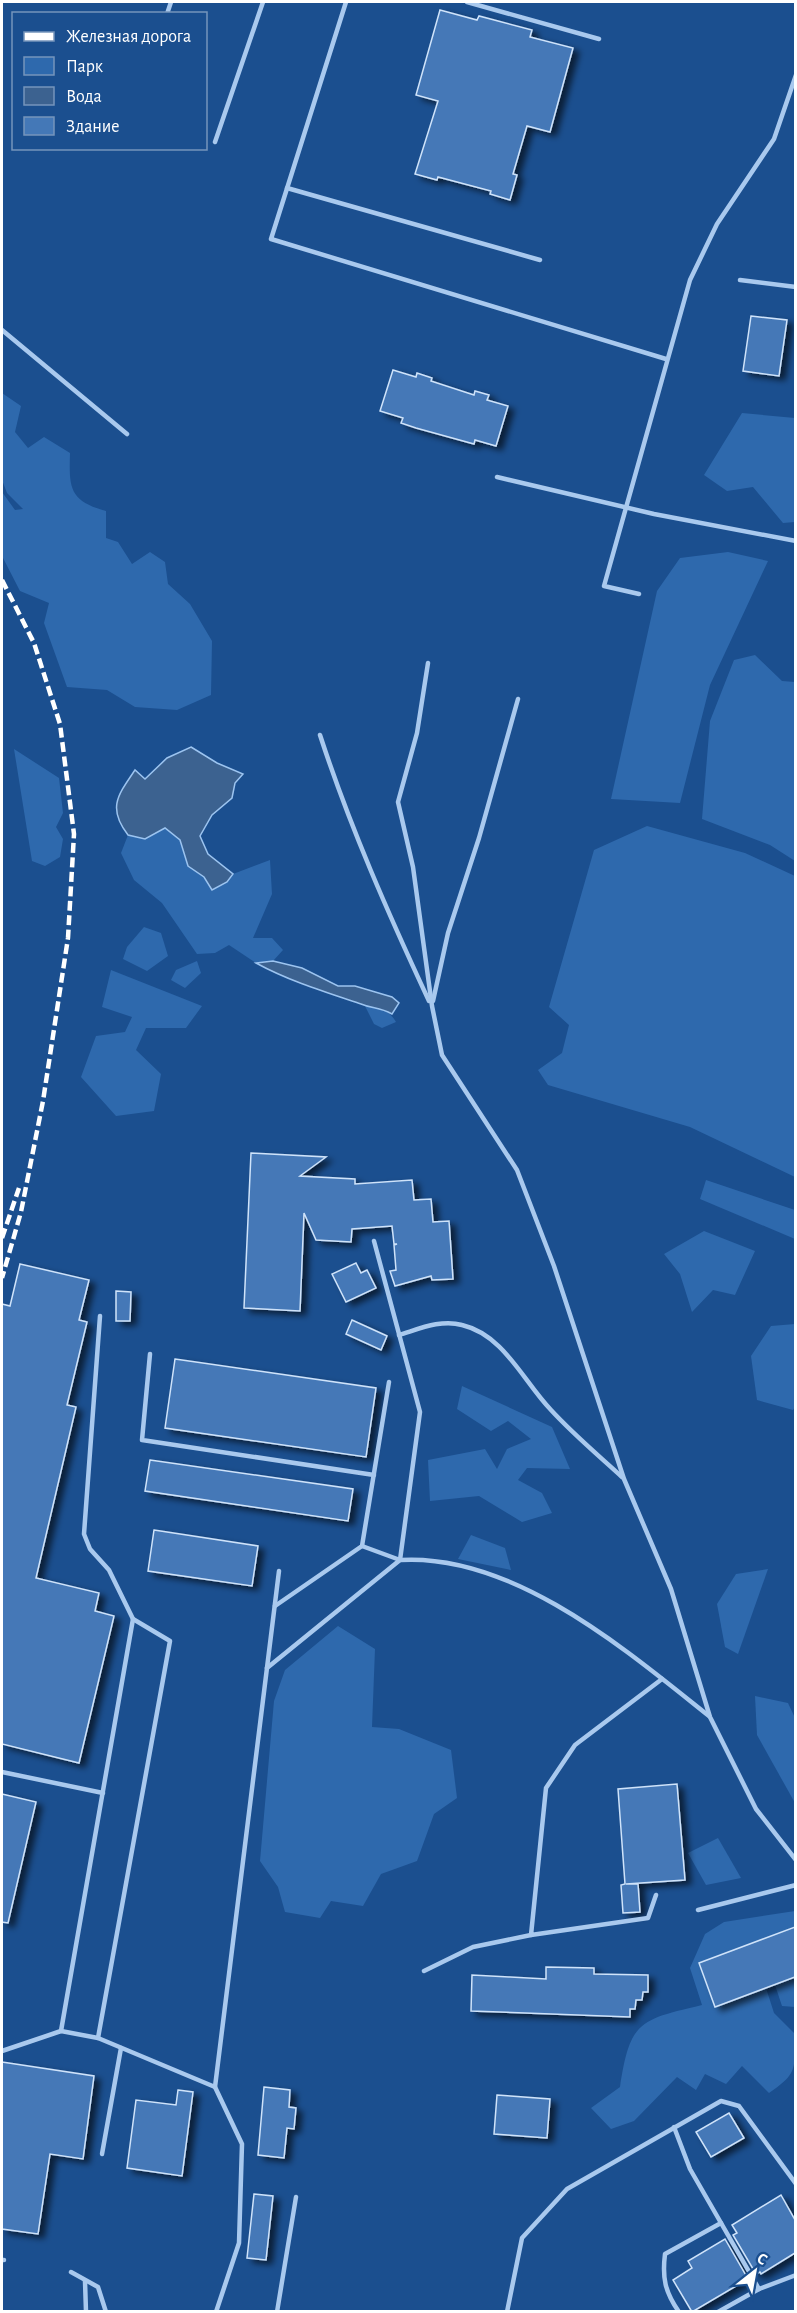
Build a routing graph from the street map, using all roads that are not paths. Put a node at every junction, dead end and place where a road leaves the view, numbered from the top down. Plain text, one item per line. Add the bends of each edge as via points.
1 (263, 2) edge
2 (346, 2) edge
3 (466, 2) edge
4 (599, 39) dead end
5 (795, 75) edge
6 (215, 142) dead end
7 (287, 188) junction
8 (540, 260) dead end
9 (740, 280) dead end
10 (795, 287) edge
11 (2, 330) edge
12 (666, 359) junction
13 (128, 434) dead end
14 (497, 477) dead end
15 (626, 508) junction
16 (795, 541) edge
17 (639, 594) dead end
18 (428, 663) dead end
19 (518, 699) dead end
20 (320, 735) dead end
21 (432, 1006) junction
22 (375, 1241) dead end
23 (100, 1317) dead end
24 (399, 1335) junction
25 (150, 1354) dead end
26 (389, 1382) dead end
27 (374, 1475) junction
28 (624, 1479) junction
29 (362, 1546) junction
30 (400, 1560) junction
31 (279, 1570) dead end
32 (275, 1606) junction
33 (133, 1619) junction
34 (267, 1668) junction
35 (662, 1679) junction
36 (710, 1717) junction
37 (2, 1772) edge
38 (103, 1793) junction
39 (795, 1860) edge
40 (795, 1885) edge
41 (656, 1895) dead end
42 (698, 1910) dead end
43 (531, 1935) junction
44 (424, 1971) dead end
45 (61, 2031) junction
46 (99, 2038) junction
47 (121, 2048) junction
48 (2, 2051) edge
49 (216, 2087) junction
50 (674, 2127) junction
51 (102, 2154) dead end
52 (795, 2184) edge
53 (296, 2197) dead end
54 (721, 2223) junction
55 (70, 2272) dead end
56 (795, 2275) edge
57 (85, 2281) junction
58 (759, 2289) junction
59 (86, 2312) edge
60 (106, 2312) edge
61 (216, 2312) edge
62 (277, 2312) edge
63 (507, 2312) edge
64 (679, 2312) edge
65 (718, 2312) edge

1 - 6 lane
2 - 7 lane
3 - 4 lane
5 - 12 lane via 774,139 717,224 690,280
7 - 8 lane
7 - 12 lane via 271,239
9 - 10 lane
11 - 13 lane
12 - 15 lane
14 - 15 lane
15 - 16 lane
15 - 17 lane via 604,586
18 - 21 lane via 417,733 398,802 413,867
19 - 21 lane via 448,933
20 - 21 lane via 345,813
21 - 28 lane via 442,1055 517,1170 554,1266
22 - 24 lane
23 - 33 lane via 84,1534 90,1549 109,1570
24 - 28 lane via 440,1323 461,1324 482,1332 549,1408
24 - 30 lane via 420,1412
25 - 27 lane via 142,1440
26 - 27 lane
27 - 29 lane
28 - 36 lane via 671,1589
29 - 30 lane
29 - 32 lane
30 - 34 lane
30 - 35 lane via 425,1558 509,1580 574,1615
31 - 32 lane
32 - 34 lane
33 - 38 lane
33 - 46 lane via 170,1641
34 - 49 lane
35 - 36 lane
35 - 43 lane via 575,1745 546,1788
36 - 39 lane via 756,1809
37 - 38 lane
38 - 45 lane
40 - 42 lane
41 - 43 lane via 648,1918
43 - 44 lane via 473,1947
45 - 46 lane
45 - 48 lane
46 - 47 lane
47 - 49 lane
47 - 51 lane
49 - 61 lane via 242,2144 239,2243
50 - 52 lane via 722,2101 738,2106
50 - 54 lane via 690,2169
50 - 63 lane via 567,2189 522,2238
53 - 62 lane
54 - 58 lane
54 - 64 lane via 665,2254 662,2277
55 - 57 lane
56 - 58 lane
57 - 59 lane
57 - 60 lane via 98,2287
58 - 65 lane

